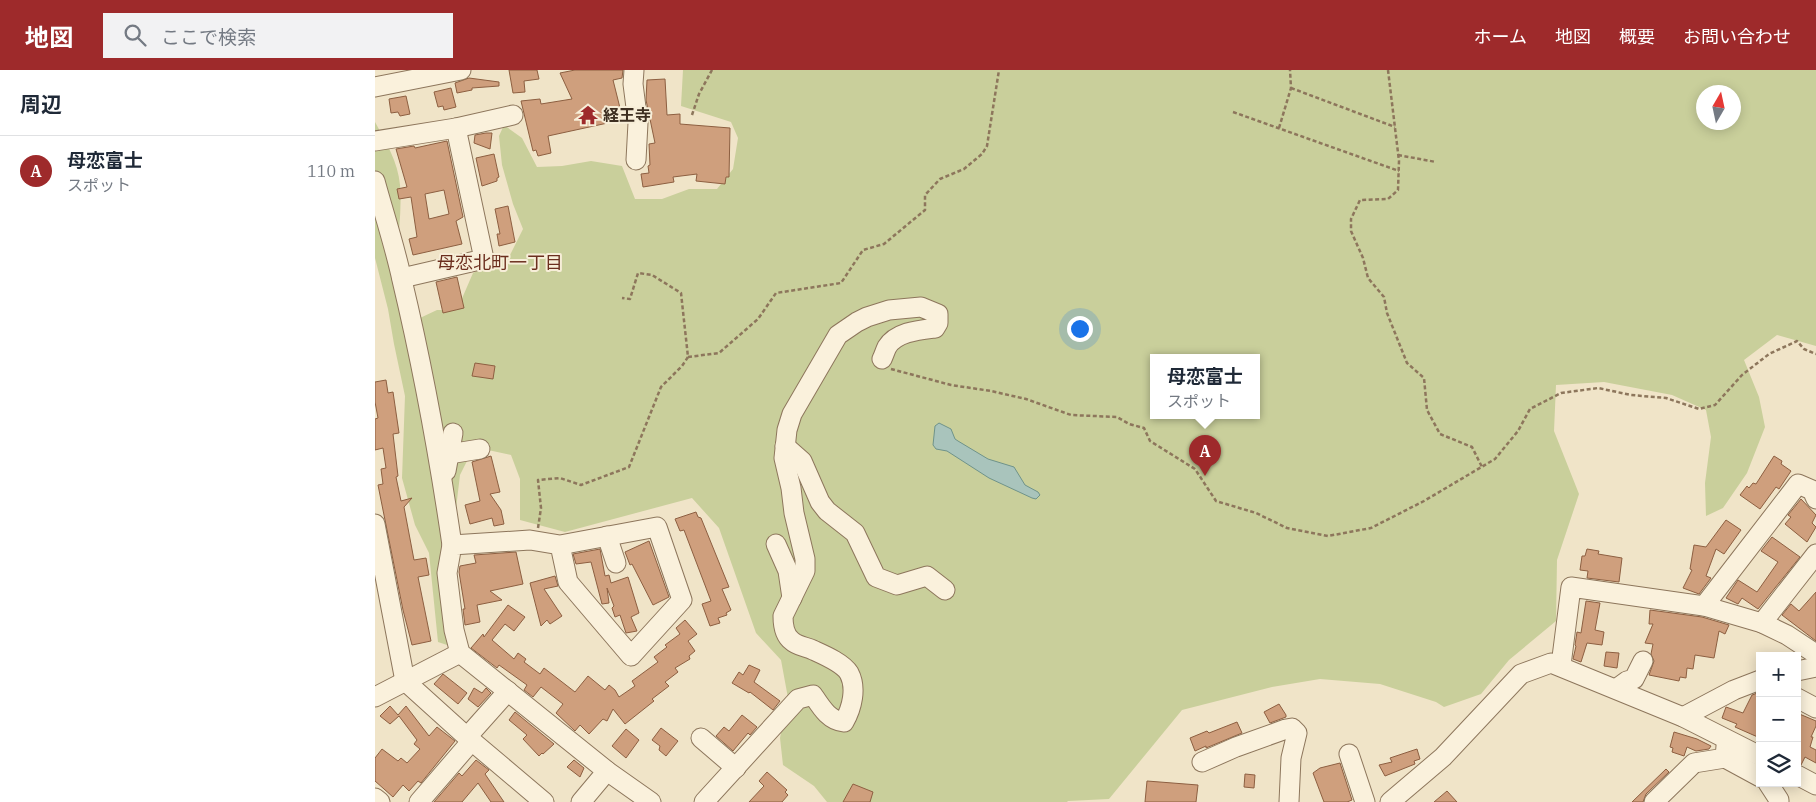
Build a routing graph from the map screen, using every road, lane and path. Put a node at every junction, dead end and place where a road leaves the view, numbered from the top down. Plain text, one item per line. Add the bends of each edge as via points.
1 (461, 70) edge
2 (634, 70) edge
3 (712, 70) edge
4 (999, 70) edge
5 (1290, 70) edge
6 (1388, 70) edge
7 (375, 87) edge
8 (1291, 88) junction
9 (1233, 112) dead end
10 (513, 115) dead end
11 (692, 115) dead end
12 (1395, 127) junction
13 (456, 128) junction
14 (1279, 128) junction
15 (375, 141) edge
16 (1398, 155) junction
17 (636, 160) dead end
18 (1436, 162) dead end
19 (1399, 171) junction
20 (375, 181) edge
21 (402, 278) junction
22 (621, 298) dead end
23 (1816, 354) edge
24 (688, 357) junction
25 (882, 359) joint
26 (785, 446) junction
27 (447, 448) junction
28 (481, 449) dead end
29 (1482, 467) junction
30 (1816, 500) edge
31 (375, 524) edge
32 (607, 536) junction
33 (538, 541) junction
34 (775, 544) dead end
35 (452, 545) junction
36 (560, 545) junction
37 (1816, 554) edge
38 (616, 563) dead end
39 (945, 590) dead end
40 (792, 598) junction
41 (1704, 606) junction
42 (1762, 623) junction
43 (460, 653) junction
44 (1816, 654) edge
45 (1643, 661) dead end
46 (1561, 665) junction
47 (1816, 667) edge
48 (1801, 670) edge
49 (405, 682) junction
50 (1756, 682) edge
51 (1616, 689) junction
52 (508, 692) junction
53 (375, 697) edge
54 (1801, 700) edge
55 (1816, 708) edge
56 (1683, 717) junction
57 (467, 737) junction
58 (701, 738) dead end
59 (1726, 749) junction
60 (1349, 754) dead end
61 (1756, 755) edge
62 (1202, 762) dead end
63 (736, 768) junction
64 (607, 771) junction
65 (1756, 774) edge
66 (1801, 778) edge
67 (1816, 785) edge
68 (1771, 787) edge
69 (375, 798) edge
70 (379, 802) edge
71 (419, 802) edge
72 (544, 802) edge
73 (581, 802) edge
74 (651, 802) edge
75 (704, 802) edge
76 (1289, 802) edge
77 (1365, 802) edge
78 (1389, 802) edge
79 (1654, 802) edge
80 (1779, 802) edge

1 - 7 street
2 - 17 street via 638,123
3 - 11 path
4 - 24 path via 987,146 964,169 940,178 925,195 925,210 884,244 863,250 841,283 777,293 758,319 719,353
5 - 8 path
6 - 12 path
8 - 12 path
8 - 14 path
9 - 14 path
10 - 13 street
12 - 16 path
13 - 15 street
13 - 21 street via 484,258
14 - 19 path
16 - 18 path
16 - 19 path
19 - 29 path via 1398,190 1388,199 1360,200 1351,219 1351,231 1368,278 1384,297 1387,313 1407,362 1424,378 1427,410 1440,434 1472,447
20 - 21 street
21 - 27 street
22 - 24 path via 630,299 638,274 652,275 681,293
23 - 29 path via 1804,349 1797,341 1769,354 1742,375 1715,405 1699,409 1666,398 1598,388 1561,393 1529,409 1518,431 1495,459
24 - 33 path via 661,387 629,467 581,485 560,478 538,480 541,508
25 - 26 street via 887,347 897,338 935,328 938,314 921,307 889,310 867,317 838,335 792,414
25 - 29 path via 893,370 1026,399 1071,415 1117,417 1144,428 1150,441 1195,469 1215,501 1256,513 1287,528 1328,536 1371,528
26 - 39 street via 802,461 827,511 855,533 876,578 897,584 927,576
26 - 40 street via 785,467 805,559 805,571
27 - 28 street
27 - 35 street via 443,486
30 - 41 street via 1812,490 1798,484
31 - 49 street
32 - 36 street
32 - 36 street via 657,527 681,600 631,656 568,582
32 - 38 street
33 - 35 street
33 - 36 street
34 - 40 street via 788,571
35 - 43 street via 447,573
37 - 42 street
40 - 63 street via 783,616 787,634 792,642 841,665 849,673 853,686 849,714 844,722 837,721 823,710 813,695 798,699
41 - 42 street
41 - 46 street via 1571,587
42 - 44 street
43 - 49 street
43 - 52 street
45 - 51 street via 1634,679
46 - 51 street
46 - 78 street via 1551,663 1521,674 1443,757
47 - 48 street
49 - 53 street
49 - 57 street
50 - 56 street
51 - 56 street
52 - 57 street
52 - 64 street
54 - 55 street
56 - 59 street
57 - 71 street via 469,744
57 - 72 street
58 - 63 street
59 - 61 street
59 - 65 street
59 - 79 street via 1695,763
60 - 77 street
62 - 76 street via 1292,728 1297,733 1291,758
63 - 75 street
64 - 73 street
64 - 74 street
66 - 67 street
68 - 80 street
69 - 70 street

